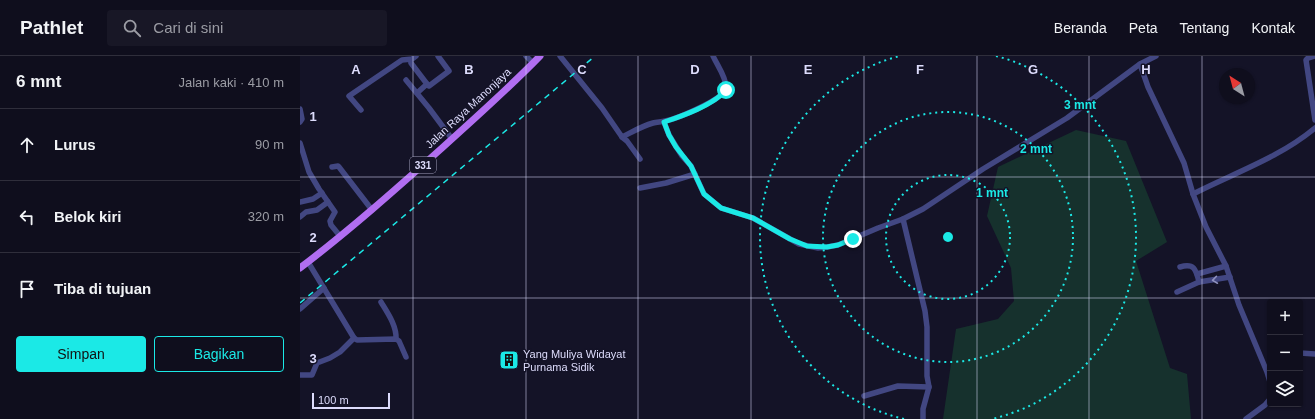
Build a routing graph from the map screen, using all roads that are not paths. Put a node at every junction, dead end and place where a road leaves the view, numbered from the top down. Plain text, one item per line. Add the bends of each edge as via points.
1 (416, 56) edge
2 (438, 56) edge
3 (526, 56) edge
4 (540, 56) edge
5 (560, 56) edge
6 (713, 56) edge
7 (1156, 56) edge
8 (1315, 56) edge
9 (411, 63) dead end
10 (533, 63) junction
11 (1140, 64) junction
12 (406, 80) dead end
13 (427, 84) junction
14 (417, 93) junction
15 (300, 109) edge
16 (360, 110) dead end
17 (1315, 120) edge
18 (300, 122) edge
19 (664, 122) junction
20 (1315, 128) edge
21 (622, 137) junction
22 (452, 139) junction
23 (300, 143) edge
24 (640, 160) dead end
25 (332, 167) dead end
26 (695, 174) junction
27 (640, 188) dead end
28 (322, 193) junction
29 (1193, 194) junction
30 (300, 202) edge
31 (328, 202) junction
32 (372, 210) junction
33 (300, 217) edge
34 (902, 219) junction
35 (340, 236) junction
36 (308, 262) junction
37 (1226, 266) junction
38 (1180, 267) dead end
39 (300, 268) edge
40 (1197, 274) junction
41 (1230, 277) junction
42 (1199, 282) junction
43 (324, 288) junction
44 (1176, 292) dead end
45 (381, 302) dead end
46 (300, 309) edge
47 (354, 338) junction
48 (396, 339) junction
49 (1303, 353) edge
50 (1315, 354) edge
51 (406, 357) dead end
52 (1267, 367) edge
53 (300, 375) edge
54 (929, 387) junction
55 (864, 396) dead end
56 (1267, 403) edge
57 (923, 419) edge
58 (1246, 419) edge

1 - 16 street via 402,60 349,96
2 - 13 street via 449,71 429,86
3 - 10 street
4 - 10 main road, Jalan Raya Manonjaya / 331
5 - 21 street
6 - 19 street via 726,90 686,115
7 - 11 street
8 - 17 street via 1306,60
9 - 13 street
10 - 22 main road, Jalan Raya Manonjaya / 331
11 - 29 street via 1148,87 1184,163
11 - 34 street via 1067,118 923,209
12 - 14 street
13 - 14 street
14 - 22 street
15 - 18 street
19 - 21 street via 654,122
19 - 26 street via 676,147
20 - 29 street via 1268,160 1232,174
21 - 24 street
22 - 32 main road, Jalan Raya Manonjaya / 331
23 - 28 street via 309,172
25 - 32 street via 340,167
26 - 27 street
26 - 34 street via 704,194 721,208 753,218 807,246 818,248 838,245
28 - 30 street via 313,199
28 - 31 street
29 - 37 street
31 - 33 street
31 - 35 street via 335,213 330,221 331,225
32 - 35 main road, Jalan Raya Manonjaya / 331
34 - 54 street via 926,320
35 - 36 main road, Jalan Raya Manonjaya / 331
36 - 39 main road, Jalan Raya Manonjaya / 331
36 - 43 street
37 - 40 street
37 - 41 street
38 - 40 street via 1192,266
40 - 42 street
41 -> 42 street
41 - 52 street via 1238,305
42 - 44 street
43 - 46 street
43 - 47 street
45 - 48 street via 391,318
47 - 48 street
47 - 53 street via 340,352 317,363 312,375
48 - 51 street
49 - 50 street
54 - 55 street via 898,386
54 - 57 street
56 - 58 street

